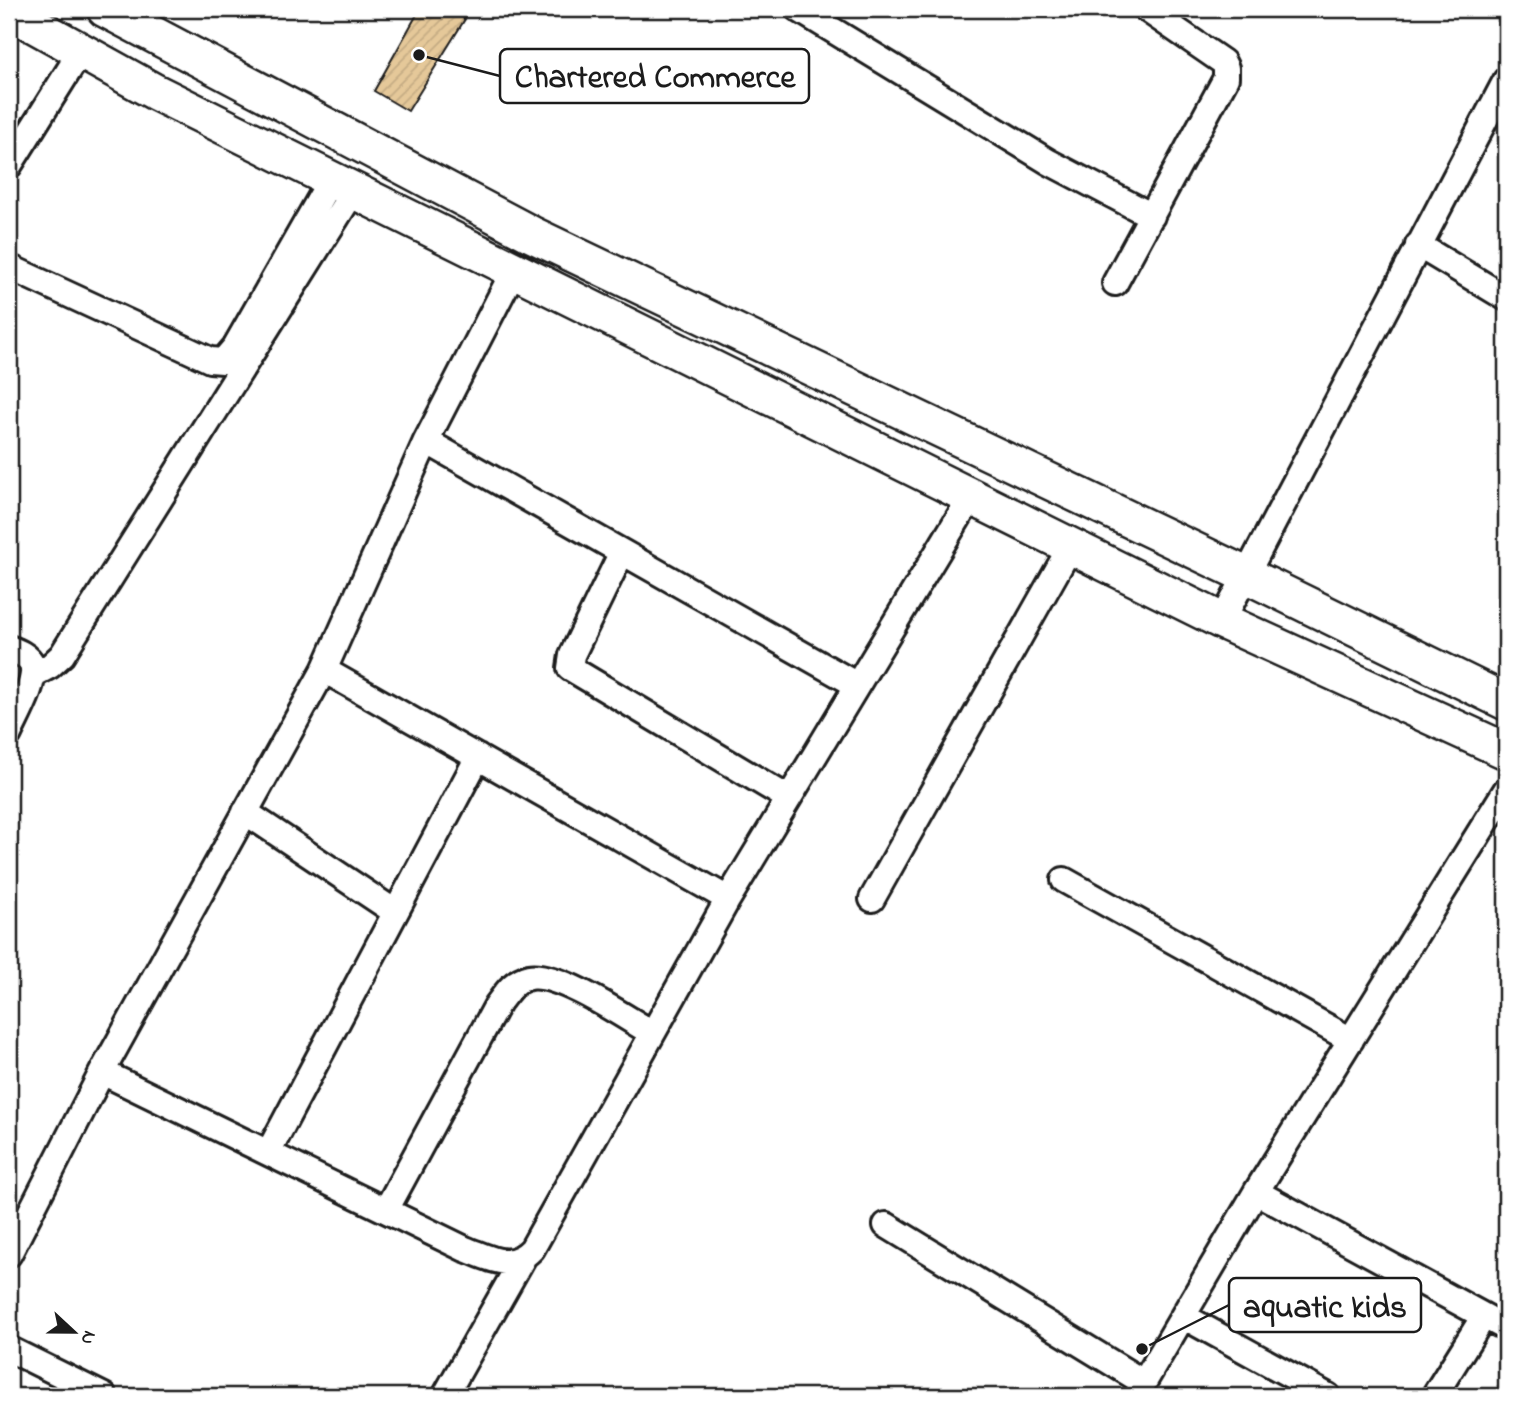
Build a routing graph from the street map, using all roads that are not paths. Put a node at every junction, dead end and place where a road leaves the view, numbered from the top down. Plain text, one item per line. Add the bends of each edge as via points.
1 (105, 9) edge
2 (798, 9) edge
3 (1146, 9) edge
4 (9, 11) edge
5 (81, 51) junction
6 (1506, 80) edge
7 (9, 166) edge
8 (342, 185) junction
9 (1152, 216) junction
10 (1418, 245) junction
11 (9, 267) edge
12 (514, 270) junction
13 (1115, 283) dead end
14 (1506, 298) edge
15 (426, 441) junction
16 (971, 497) junction
17 (1072, 547) junction
18 (622, 552) junction
19 (1247, 575) junction
20 (1222, 621) junction
21 (9, 648) edge
22 (324, 670) junction
23 (33, 674) junction
24 (857, 685) junction
25 (1506, 702) edge
26 (9, 734) edge
27 (1506, 751) edge
28 (478, 757) junction
29 (1506, 790) edge
30 (788, 798) junction
31 (245, 812) junction
32 (1064, 880) dead end
33 (728, 899) junction
34 (872, 899) dead end
35 (395, 912) junction
36 (652, 1033) junction
37 (1351, 1040) junction
38 (103, 1072) junction
39 (268, 1153) junction
40 (1256, 1192) junction
41 (386, 1210) junction
42 (886, 1225) dead end
43 (9, 1254) edge
44 (523, 1258) junction
45 (1484, 1315) junction
46 (1183, 1316) junction
47 (1506, 1328) edge
48 (9, 1349) edge
49 (1140, 1389) edge
50 (104, 1396) edge
51 (445, 1396) edge
52 (1328, 1396) edge
53 (1434, 1396) edge

1 - 19 main road via 531,233
2 - 9 street via 1049,162
3 - 9 street via 1214,54 1226,68 1221,90
4 - 5 main road
5 - 7 street
5 - 8 main road
6 - 10 street
8 - 11 street via 223,361 210,360
8 - 12 main road
8 - 23 street via 62,655
9 - 13 street
10 - 14 street
10 - 19 street
12 - 15 street
12 - 16 main road
15 - 18 street
15 - 22 street
16 - 17 main road
16 - 24 street
17 - 20 main road
17 - 34 street
18 - 24 street
18 - 30 street via 570,668
19 - 20 street
19 - 25 main road
20 - 27 main road
21 - 23 street via 28,658
22 - 28 street
22 - 31 street
23 - 26 street
24 - 30 street
28 - 33 street
28 - 35 street
29 - 37 street
30 - 33 street
31 - 35 street
31 - 38 street
32 - 37 street
33 - 36 street
35 - 39 street
36 - 41 street via 556,980 530,976 519,980 497,1004
36 - 44 street
37 - 40 street
38 - 39 street
38 - 43 street
39 - 41 street
40 - 45 street
40 - 46 street
41 - 44 street via 487,1257 502,1262
42 - 49 street
44 - 51 street
45 - 47 street
45 - 53 street
46 - 49 street
46 - 52 street
48 - 50 street

